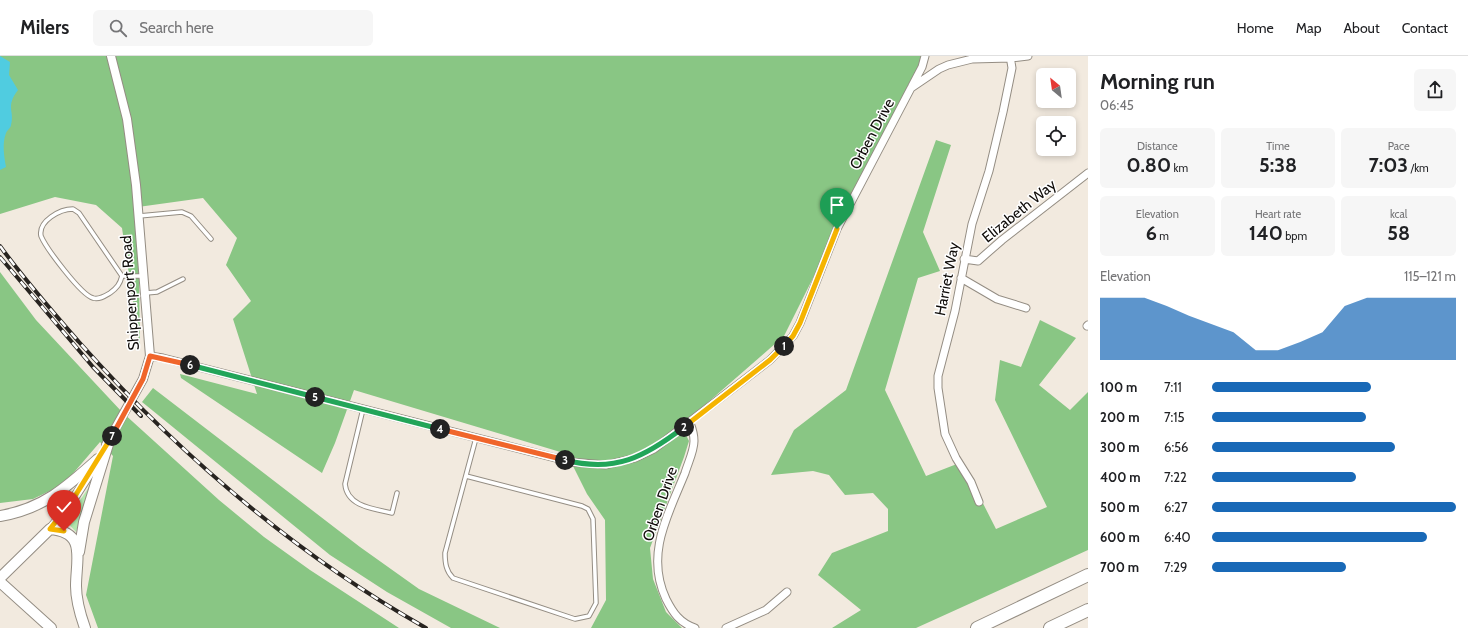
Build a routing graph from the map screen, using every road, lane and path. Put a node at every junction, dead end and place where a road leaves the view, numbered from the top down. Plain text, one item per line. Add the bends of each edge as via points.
1 (110, 56) edge
2 (925, 56) edge
3 (1028, 56) edge
4 (1010, 57) edge
5 (911, 88) junction
6 (1088, 173) edge
7 (139, 216) junction
8 (211, 239) dead end
9 (964, 259) junction
10 (122, 276) junction
11 (144, 276) junction
12 (961, 278) junction
13 (183, 279) dead end
14 (146, 293) junction
15 (1026, 308) dead end
16 (150, 356) junction
17 (363, 409) junction
18 (690, 423) junction
19 (476, 438) junction
20 (109, 441) junction
21 (98, 459) junction
22 (466, 476) junction
23 (397, 493) dead end
24 (979, 502) dead end
25 (0, 516) edge
26 (50, 529) junction
27 (79, 554) junction
28 (1088, 576) edge
29 (2, 582) edge
30 (787, 592) dead end
31 (1088, 610) edge
32 (52, 628) edge
33 (85, 628) edge
34 (695, 628) edge
35 (726, 628) edge
36 (977, 628) edge
37 (1050, 628) edge

1 - 7 street, Shippenport Road via 127,119
2 - 5 street
3 - 4 street, Orben Drive
4 - 5 street, Orben Drive via 972,59 948,65
4 - 9 street, Harriet Way via 1012,68 1002,118
5 - 18 street, Orben Drive via 837,229 793,336 770,360
6 - 9 street, Elizabeth Way via 978,261
7 - 8 lane via 182,212 191,216
7 - 11 street, Shippenport Road
9 - 12 street, Harriet Way
10 - 10 lane via 76,210 65,210 42,224 42,238 62,268 89,296 102,298 115,290
10 - 11 lane
11 - 14 street, Shippenport Road
12 - 15 street via 997,299
12 - 24 street, Harriet Way via 938,376 938,388 945,434
13 - 14 lane via 157,292
14 - 16 street, Shippenport Road
16 - 17 street, Orben Drive
16 - 20 street, Shippenport Road via 143,379
17 - 19 street, Orben Drive
17 - 23 lane via 346,480 347,492 364,506 392,513
18 - 19 street, Orben Drive via 644,454 606,465 571,462
18 - 34 street, Orben Drive via 694,441 662,532 656,559 662,590 674,613 681,621
19 - 22 lane
20 - 21 street, Shippenport Road
20 - 27 main road via 84,522
21 - 25 main road via 73,482 41,504
21 - 26 street, Shippenport Road via 70,505
22 - 22 lane via 445,553 449,574 453,578 575,619 589,616 596,603 593,519 588,509
26 - 27 main road via 70,535
26 - 29 main road, Shippenport Road
27 - 33 main road via 77,597
28 - 36 highway
29 - 32 main road
30 - 35 street via 766,610
31 - 37 highway

